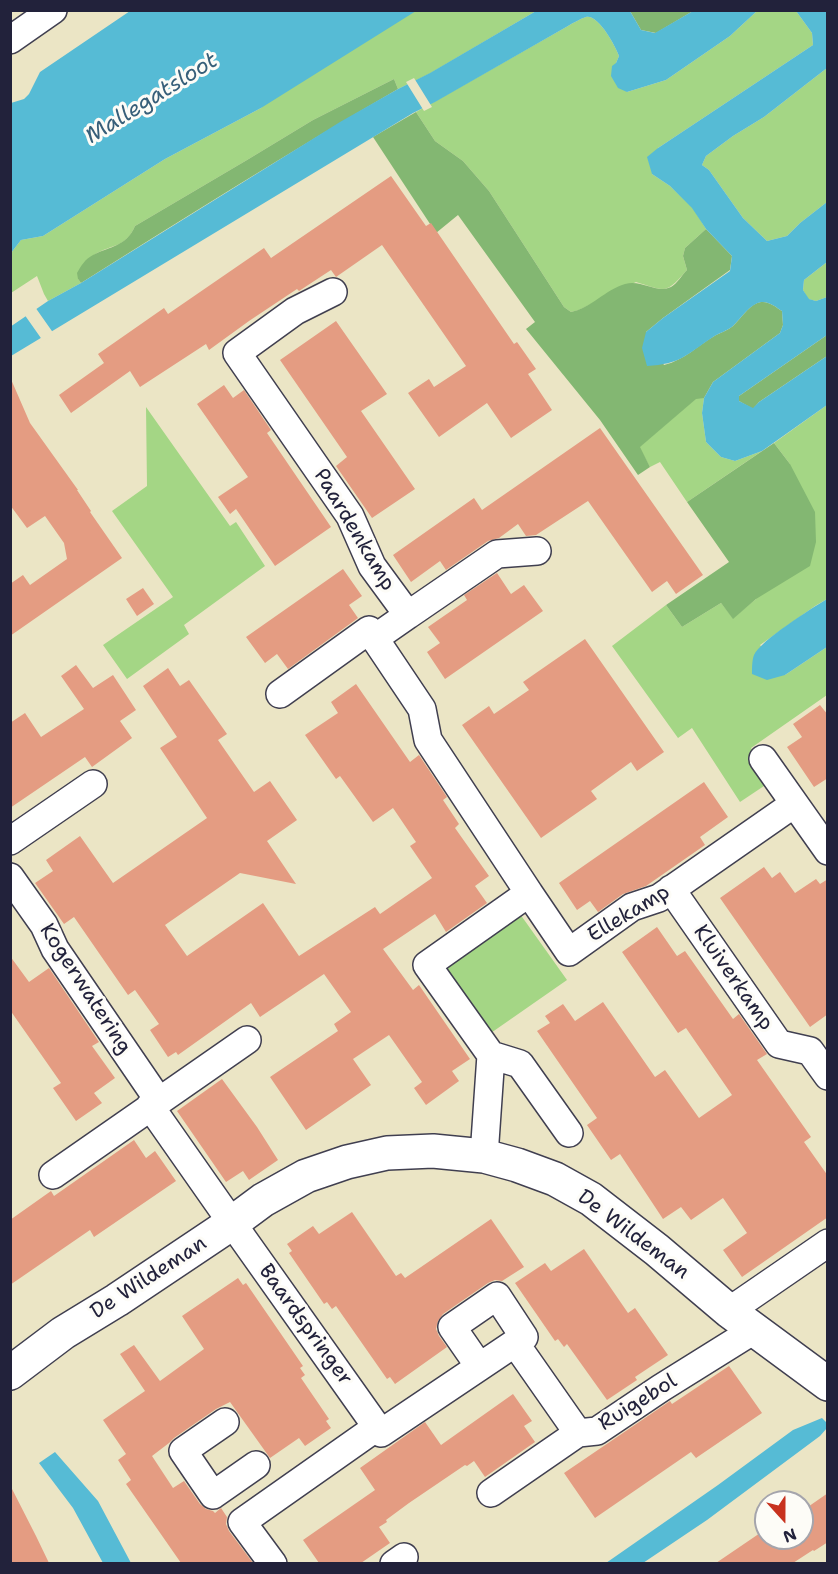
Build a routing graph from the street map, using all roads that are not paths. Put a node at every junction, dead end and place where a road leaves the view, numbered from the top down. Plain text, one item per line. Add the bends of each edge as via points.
1 (53, 10) edge
2 (10, 40) edge
3 (333, 292) dead end
4 (537, 551) dead end
5 (408, 615) junction
6 (375, 638) junction
7 (280, 694) dead end
8 (763, 759) dead end
9 (93, 784) dead end
10 (794, 804) junction
11 (10, 840) edge
12 (828, 851) edge
13 (10, 877) edge
14 (671, 889) junction
15 (529, 893) junction
16 (247, 1040) dead end
17 (491, 1054) junction
18 (828, 1076) edge
19 (155, 1104) junction
20 (569, 1133) dead end
21 (484, 1156) junction
22 (52, 1175) dead end
23 (232, 1223) junction
24 (828, 1243) edge
25 (742, 1320) junction
26 (63, 1333) junction
27 (514, 1343) junction
28 (10, 1351) edge
29 (479, 1366) junction
30 (10, 1373) edge
31 (828, 1384) edge
32 (225, 1422) dead end
33 (377, 1427) junction
34 (578, 1434) junction
35 (256, 1465) dead end
36 (220, 1490) junction
37 (491, 1493) dead end
38 (242, 1522) junction
39 (273, 1563) edge

1 - 2 street
3 - 5 street, Paardenkamp via 295,311 237,353 350,516 372,566
4 - 5 street via 497,554
5 - 6 street, Paardenkamp
6 - 7 street, Paardenkamp via 369,630
6 - 15 street via 423,709 428,740
8 - 10 street
9 - 11 street
10 - 12 street
10 - 14 street, Ellekamp
13 - 19 street, Kogerwatering
14 - 15 street, Ellekamp via 659,898 632,907 569,952
14 - 18 street, Kluiverkamp via 779,1044 810,1051
15 - 17 street via 427,964
16 - 19 street
17 - 20 street via 520,1064
17 - 21 street
19 - 22 street
19 - 23 street, Kogerwatering
21 - 23 street, De Wildeman via 433,1151 387,1153 347,1161 306,1176
21 - 25 street, De Wildeman via 555,1179 591,1199
23 - 26 street, De Wildeman
23 - 33 street, Baardspringer
24 - 25 street, Ruigebol
25 - 31 street, De Wildeman
25 - 34 street, Ruigebol via 680,1376 597,1431
26 - 28 street, De Wildeman
26 - 30 street, De Wildeman
27 - 29 street
27 - 29 street via 524,1337 497,1296 452,1327
27 - 34 street
29 - 33 street via 381,1432
32 - 36 street via 183,1452 213,1495
33 - 38 street
34 - 37 street, Ruigebol
35 - 36 street
36 - 38 street
38 - 39 street

